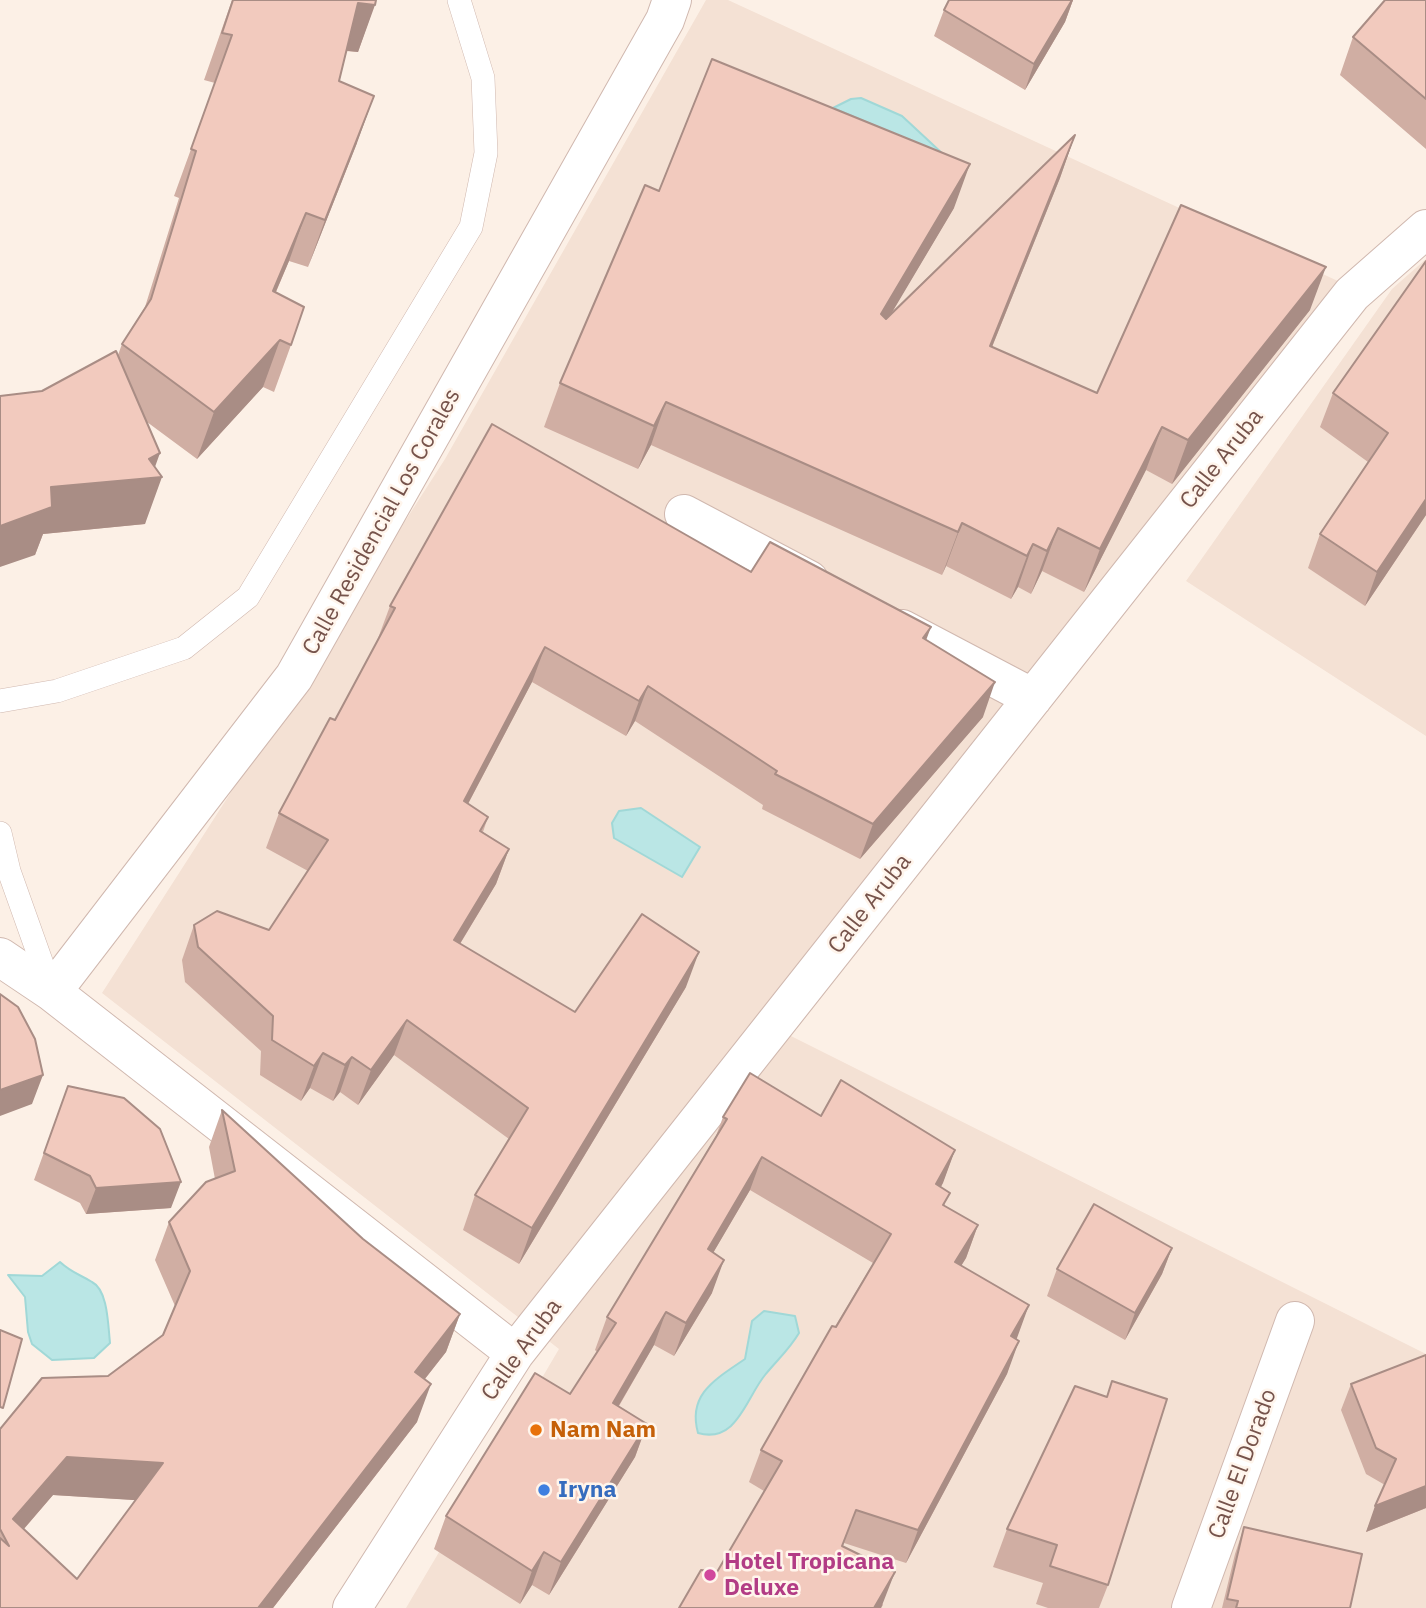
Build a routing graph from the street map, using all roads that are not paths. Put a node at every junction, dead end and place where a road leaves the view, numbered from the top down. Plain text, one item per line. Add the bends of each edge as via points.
1 (459, 0) edge
2 (669, 10) edge
3 (1426, 229) edge
4 (684, 514) dead end
5 (840, 597) edge
6 (876, 616) edge
7 (1033, 698) junction
8 (0, 701) edge
9 (0, 833) edge
10 (0, 957) edge
11 (52, 992) junction
12 (1295, 1321) dead end
13 (515, 1353) junction
14 (352, 1608) edge
15 (1191, 1608) edge

1 - 8 lane via 483,78 486,153 471,227 248,597 184,648 57,691
2 - 11 street, Calle Residencial Los Corales via 294,677
3 - 7 street, Calle Aruba via 1352,295
4 - 5 street
6 - 7 street
7 - 13 street, Calle Aruba
9 - 11 lane
10 - 11 street
11 - 13 street
12 - 15 street, Calle El Dorado
13 - 14 street, Calle Aruba

